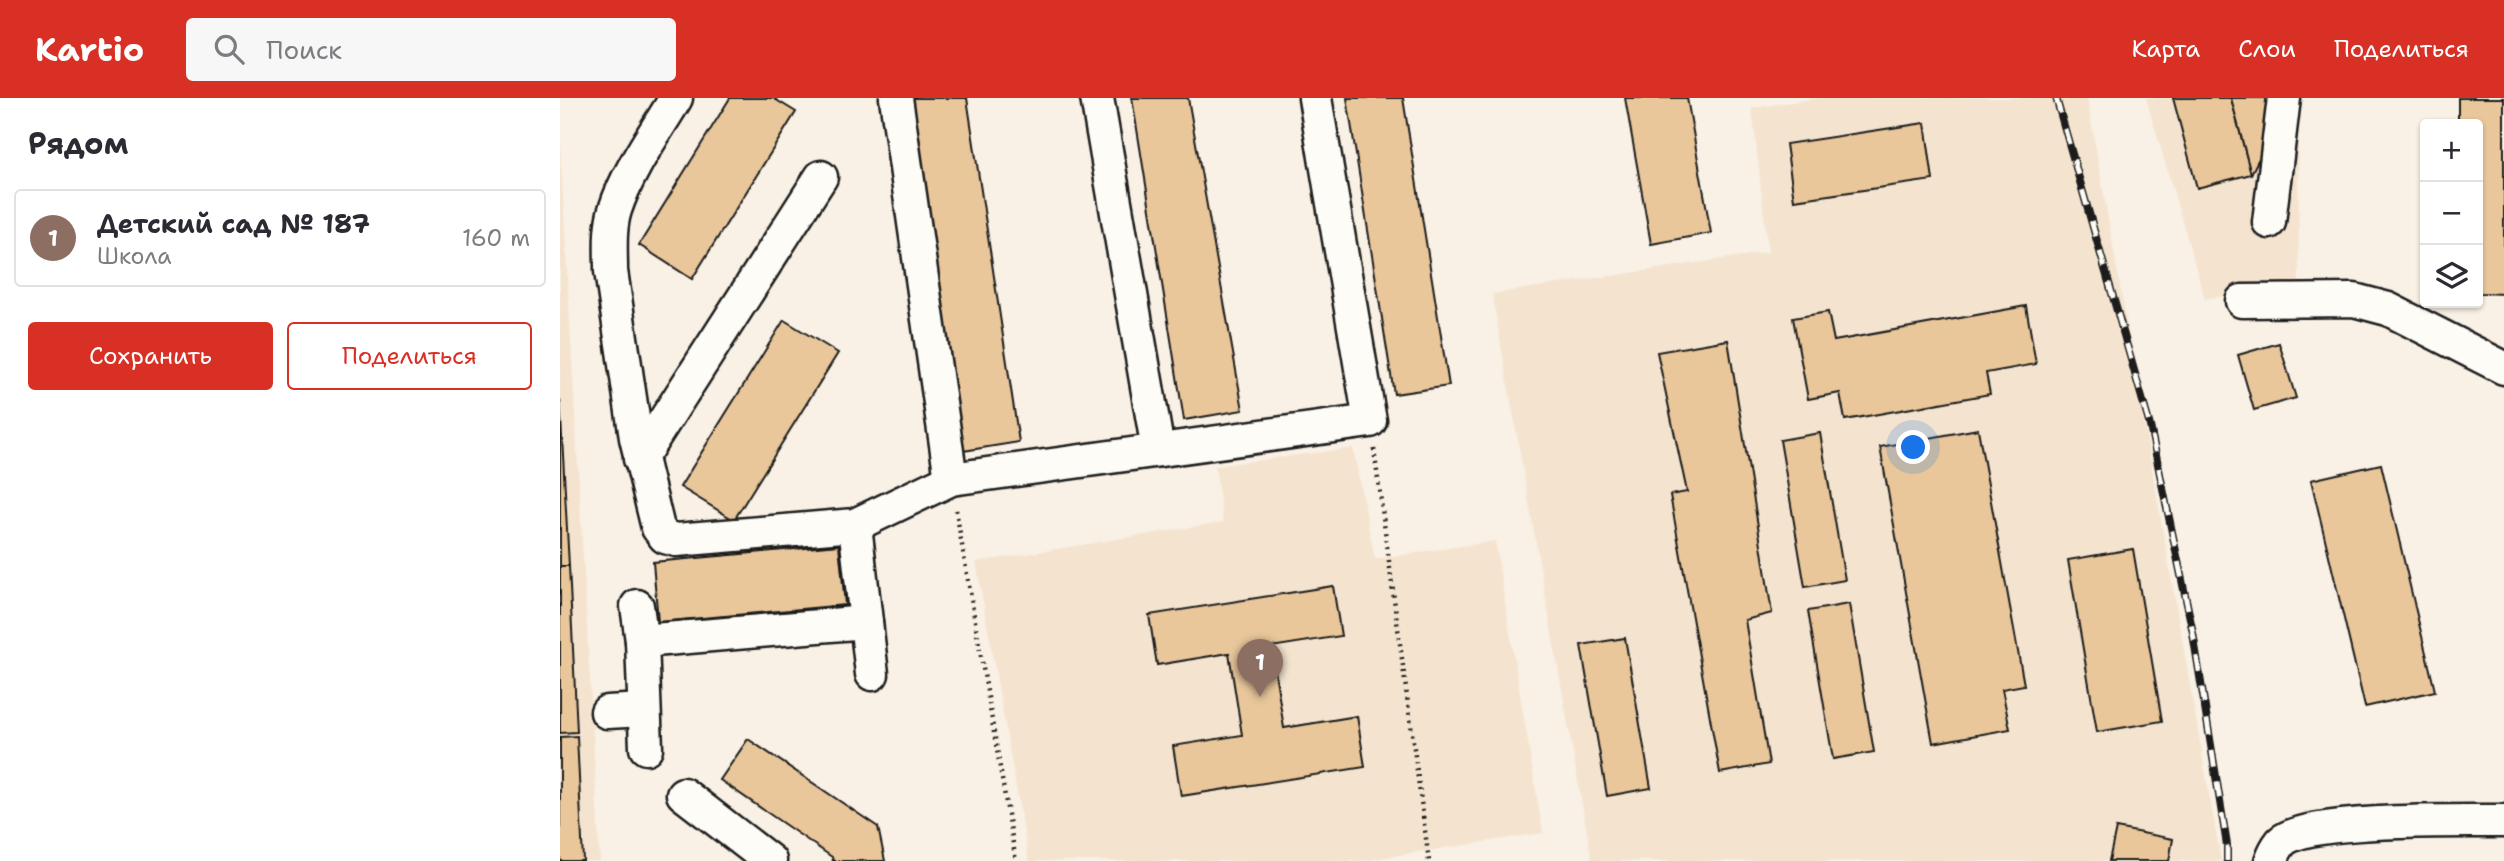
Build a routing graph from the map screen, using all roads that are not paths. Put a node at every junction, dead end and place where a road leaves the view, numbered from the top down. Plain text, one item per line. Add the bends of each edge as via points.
1 (676, 98) edge
2 (896, 98) edge
3 (1097, 98) edge
4 (1315, 98) edge
5 (2284, 98) edge
6 (821, 177) dead end
7 (2269, 222) dead end
8 (2242, 302) dead end
9 (2504, 368) edge
10 (1158, 450) junction
11 (640, 458) junction
12 (951, 479) junction
13 (855, 525) junction
14 (637, 606) dead end
15 (866, 622) junction
16 (642, 641) junction
17 (872, 674) dead end
18 (645, 710) junction
19 (607, 712) dead end
20 (646, 748) dead end
21 (683, 794) dead end
22 (2504, 821) edge
23 (770, 861) edge
24 (2271, 861) edge

1 - 11 lane via 614,211 611,271
2 - 12 lane
3 - 10 lane
4 - 10 lane via 1370,421
5 - 7 lane
6 - 11 lane
8 - 9 lane via 2369,303
10 - 12 lane
11 - 13 lane via 658,528 665,537 676,540
12 - 13 lane
13 - 15 lane
14 - 16 lane
15 - 16 lane
15 - 17 lane
16 - 18 lane
18 - 19 lane
18 - 20 lane
21 - 23 lane
22 - 24 lane via 2420,821 2304,831 2282,841

